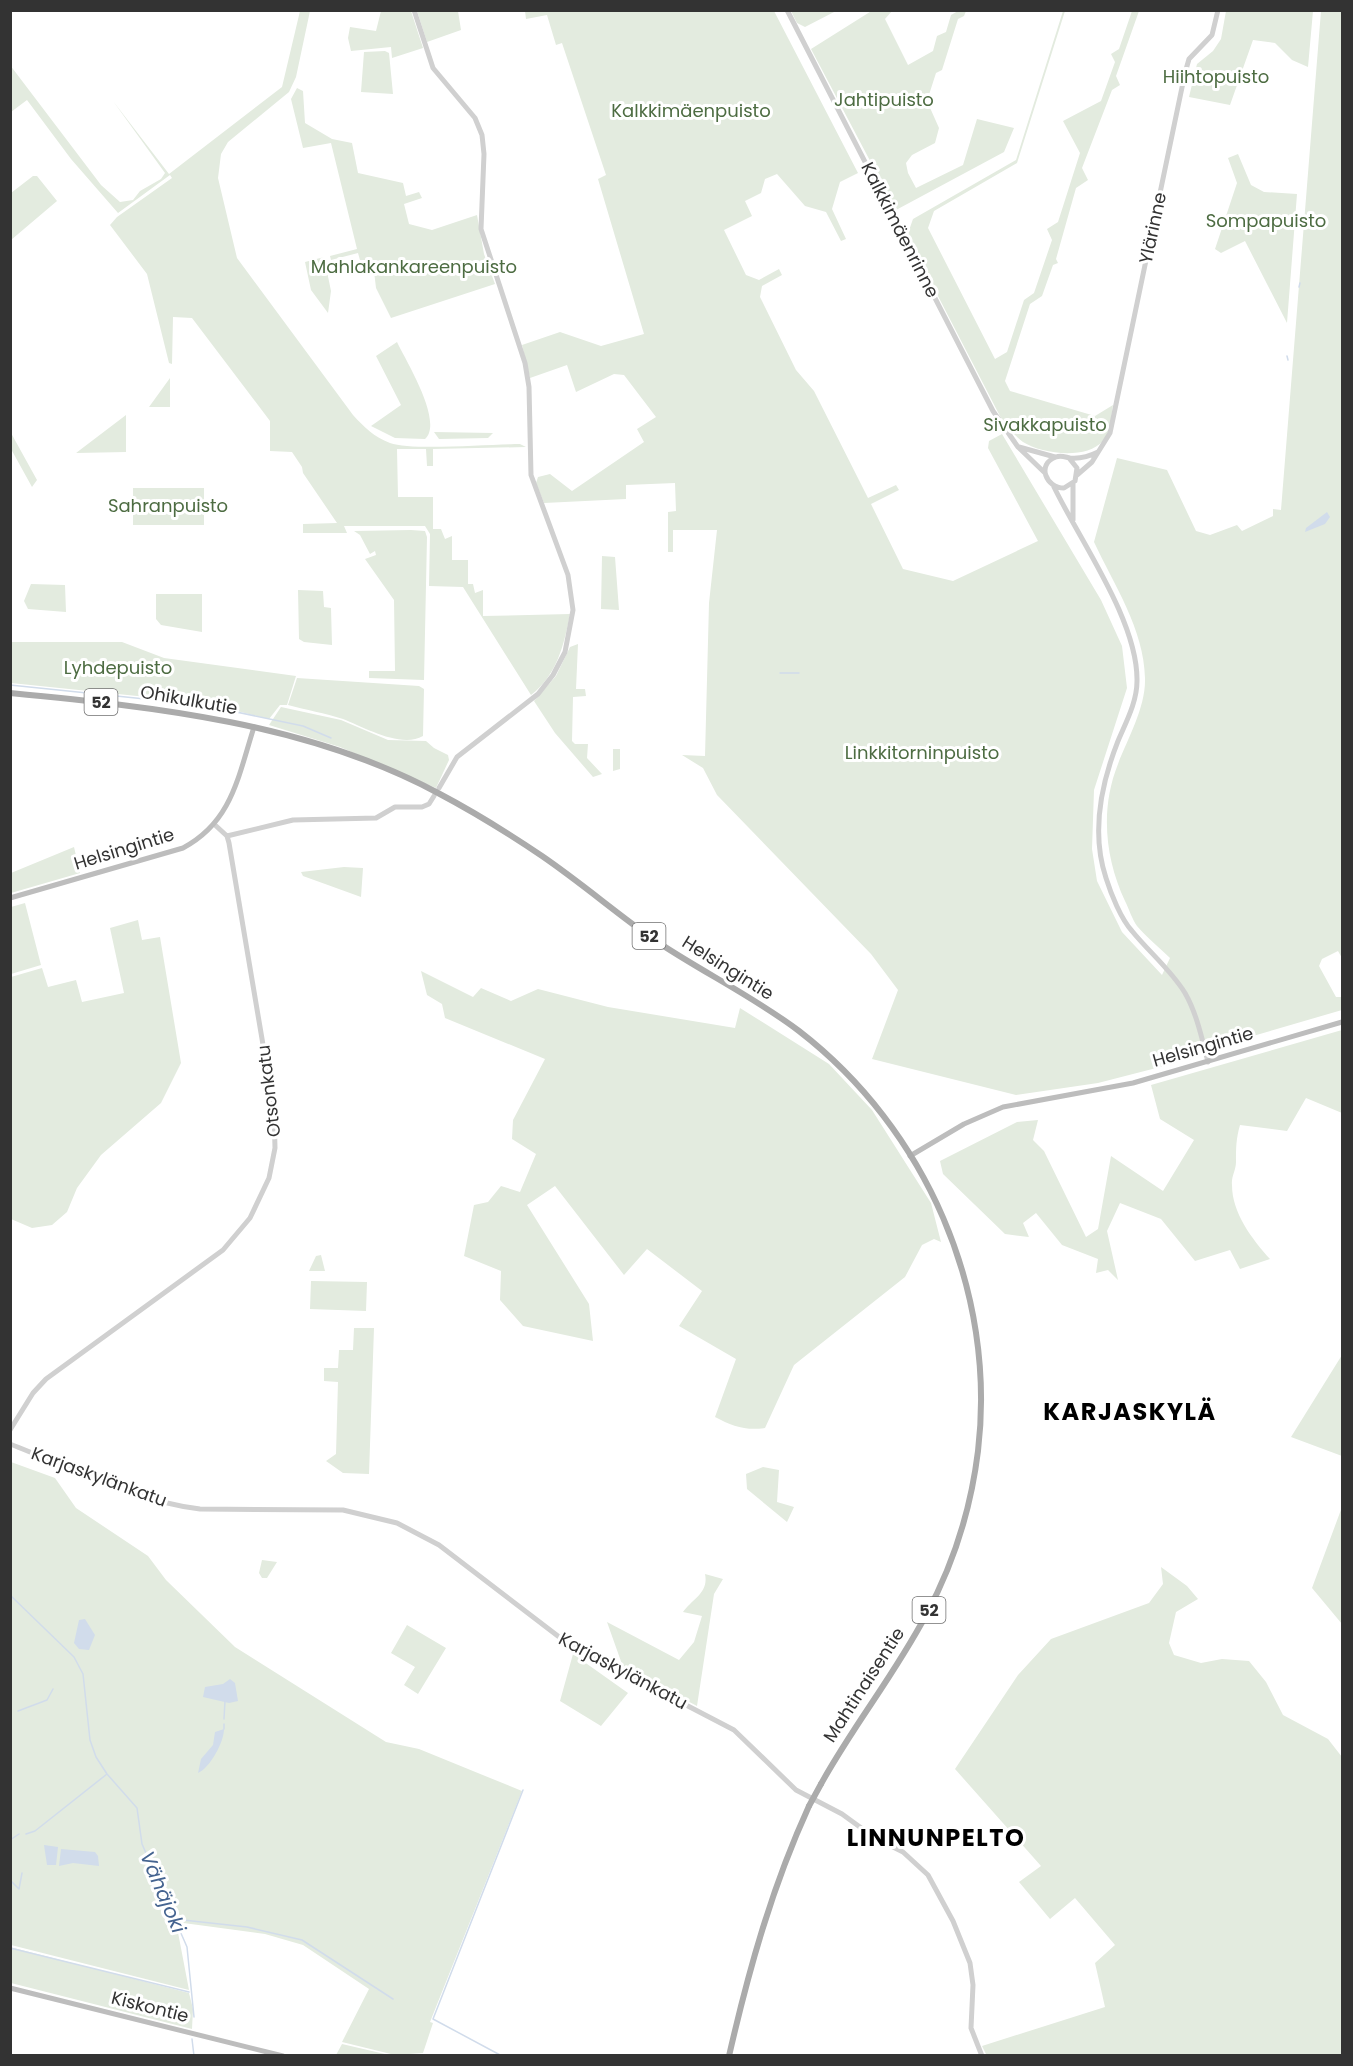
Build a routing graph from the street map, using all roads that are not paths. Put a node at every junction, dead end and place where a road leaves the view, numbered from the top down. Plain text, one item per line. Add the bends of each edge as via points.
1 (414, 10) edge
2 (787, 10) edge
3 (1218, 10) edge
4 (1018, 447) junction
5 (1100, 452) junction
6 (1055, 457) junction
7 (1069, 458) junction
8 (1045, 473) junction
9 (1077, 475) junction
10 (1072, 484) junction
11 (1054, 487) junction
12 (1073, 522) junction
13 (10, 693) edge
14 (254, 728) junction
15 (439, 788) dead end
16 (434, 796) dead end
17 (214, 825) junction
18 (227, 836) junction
19 (10, 898) edge
20 (1342, 1022) edge
21 (1208, 1062) junction
22 (910, 1156) junction
23 (10, 1430) edge
24 (10, 1444) edge
25 (10, 1988) edge
26 (283, 2055) edge
27 (729, 2055) edge
28 (981, 2055) edge

1 - 15 street via 432,68 476,118 482,135 481,229 525,363 531,475 566,568 573,604 568,641 553,675 538,694 457,757
2 - 4 street, Kalkkimäenrinne via 993,411
3 - 5 street, Ylärinne via 1212,35 1187,64 1112,427
4 - 6 street
4 - 8 street, Kalkkimäenrinne
5 - 7 street
5 - 9 street, Ylärinne
6 - 7 street
6 - 8 street
7 - 9 street via 1076,465
8 - 11 street
9 - 10 street
10 - 11 street
10 - 12 street
11 - 12 street
12 - 21 street via 1120,613 1135,652 1135,700 1109,764 1099,807 1106,879 1130,929 1185,993
13 - 14 main road, Ohikulkutie / 52 via 160,708
14 - 17 main road, Helsingintie via 230,801
14 - 22 main road, Helsingintie / 52 via 316,744 421,783 506,832 653,939 751,998 810,1040 863,1092
16 - 18 street via 422,807 395,807 376,818 293,820
17 - 18 street
17 - 19 main road, Helsingintie via 183,848
18 - 23 street, Otsonkatu via 274,1110 275,1148 267,1184 250,1218 229,1244 46,1379
20 - 21 main road, Helsingintie
21 - 22 main road, Helsingintie via 1109,1089 1003,1107 963,1124
22 - 27 main road, Mahtinaisentie / 52, bridge via 941,1214 964,1276 977,1340 981,1413 970,1496 945,1577 915,1634 821,1784 781,1870 762,1925
24 - 28 street, Karjaskylänkatu via 177,1506 338,1509 397,1523 439,1545 567,1643 734,1730 796,1790 903,1852 928,1875 970,1963 971,2028
25 - 26 main road, Kiskontie

